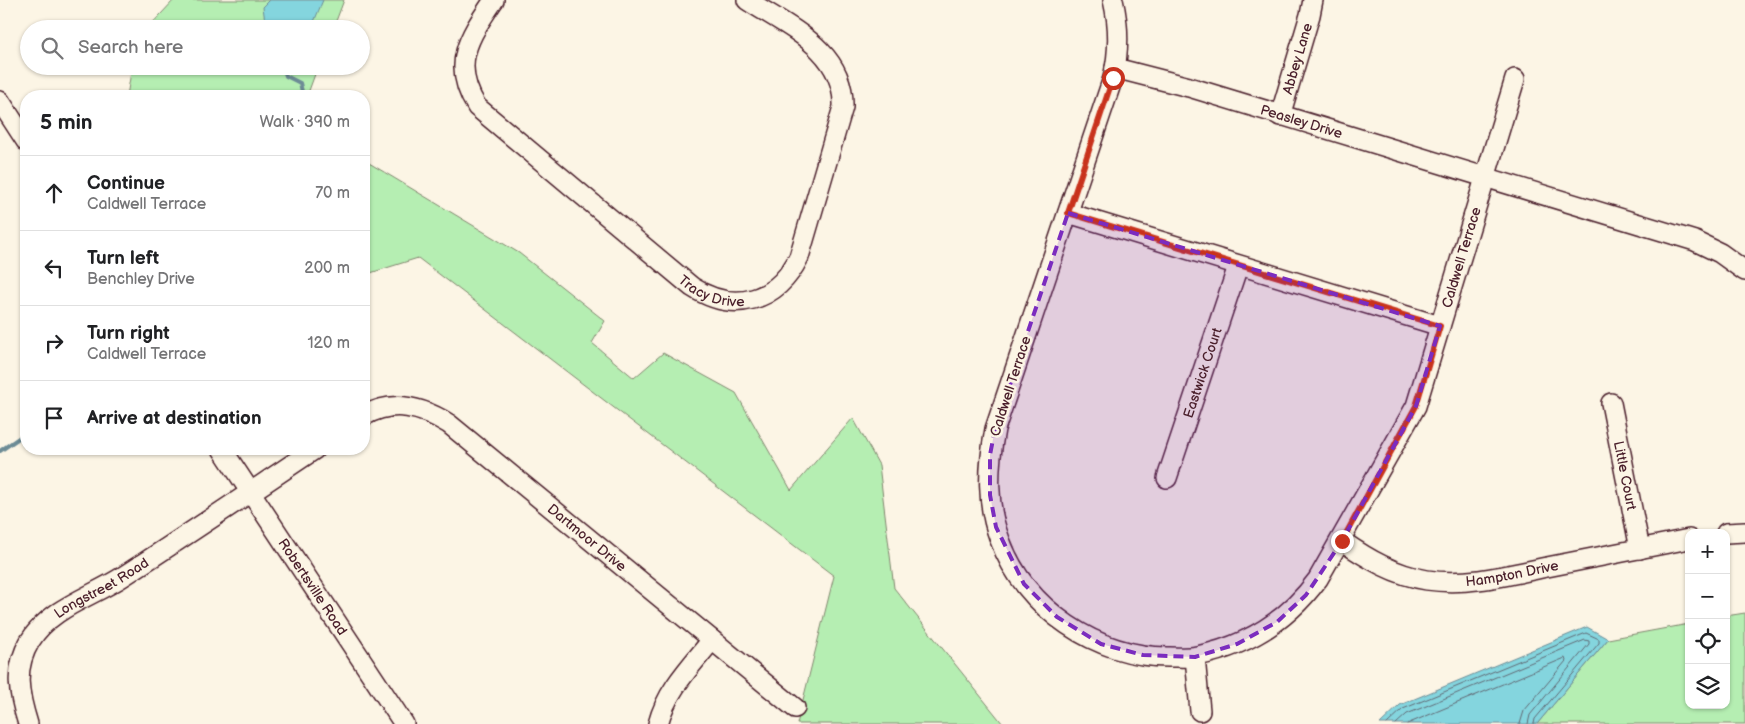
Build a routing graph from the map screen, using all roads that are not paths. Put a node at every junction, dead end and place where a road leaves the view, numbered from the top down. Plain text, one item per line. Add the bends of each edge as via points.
1 (494, 0) edge
2 (747, 0) edge
3 (1113, 0) edge
4 (1313, 0) edge
5 (1116, 68) junction
6 (1515, 79) dead end
7 (0, 101) edge
8 (1280, 116) junction
9 (20, 132) edge
10 (1487, 178) junction
11 (1068, 213) junction
12 (1238, 266) junction
13 (1745, 271) edge
14 (1440, 326) junction
15 (1612, 403) dead end
16 (370, 414) edge
17 (226, 455) edge
18 (306, 455) edge
19 (1167, 478) dead end
20 (250, 492) junction
21 (1745, 532) edge
22 (1730, 533) edge
23 (1685, 540) edge
24 (1342, 541) junction
25 (1640, 549) junction
26 (712, 640) junction
27 (1195, 657) junction
28 (795, 708) dead end
29 (1200, 711) dead end
30 (28, 724) edge
31 (404, 724) edge
32 (658, 724) edge

1 - 2 street, Tracy Drive via 470,36 463,63 466,85 476,107 692,287 706,296 746,301 775,289 800,257 844,97 838,74 821,49
3 - 5 street, Caldwell Terrace
4 - 8 street, Abbey Lane
5 - 8 street, Peasley Drive
5 - 11 street, Caldwell Terrace
6 - 10 street
7 - 9 street
8 - 10 street, Peasley Drive
10 - 13 street, Peasley Drive via 1695,241 1720,253
10 - 14 street, Caldwell Terrace
11 - 12 street
11 - 27 street, Caldwell Terrace via 995,429 989,479 996,527 1005,552 1024,584 1072,628 1101,644 1132,654
12 - 14 street
12 - 19 street, Eastwick Court
14 - 24 street, Caldwell Terrace via 1416,406
15 - 25 street, Little Court
16 - 26 street, Dartmoor Drive via 407,406 433,414 449,424
17 - 20 street, Robertsville Road
18 - 20 street
20 - 30 street, Longstreet Road via 121,578 46,621 30,640 20,665 19,695
20 - 31 street, Robertsville Road
21 - 22 street
23 - 25 street, Hampton Drive
24 - 25 street, Hampton Drive via 1391,570 1426,580 1448,582 1494,578
24 - 27 street, Caldwell Terrace via 1306,595 1277,622 1236,644
26 - 28 street, Dartmoor Drive
26 - 32 street via 670,693 663,704
27 - 29 street

